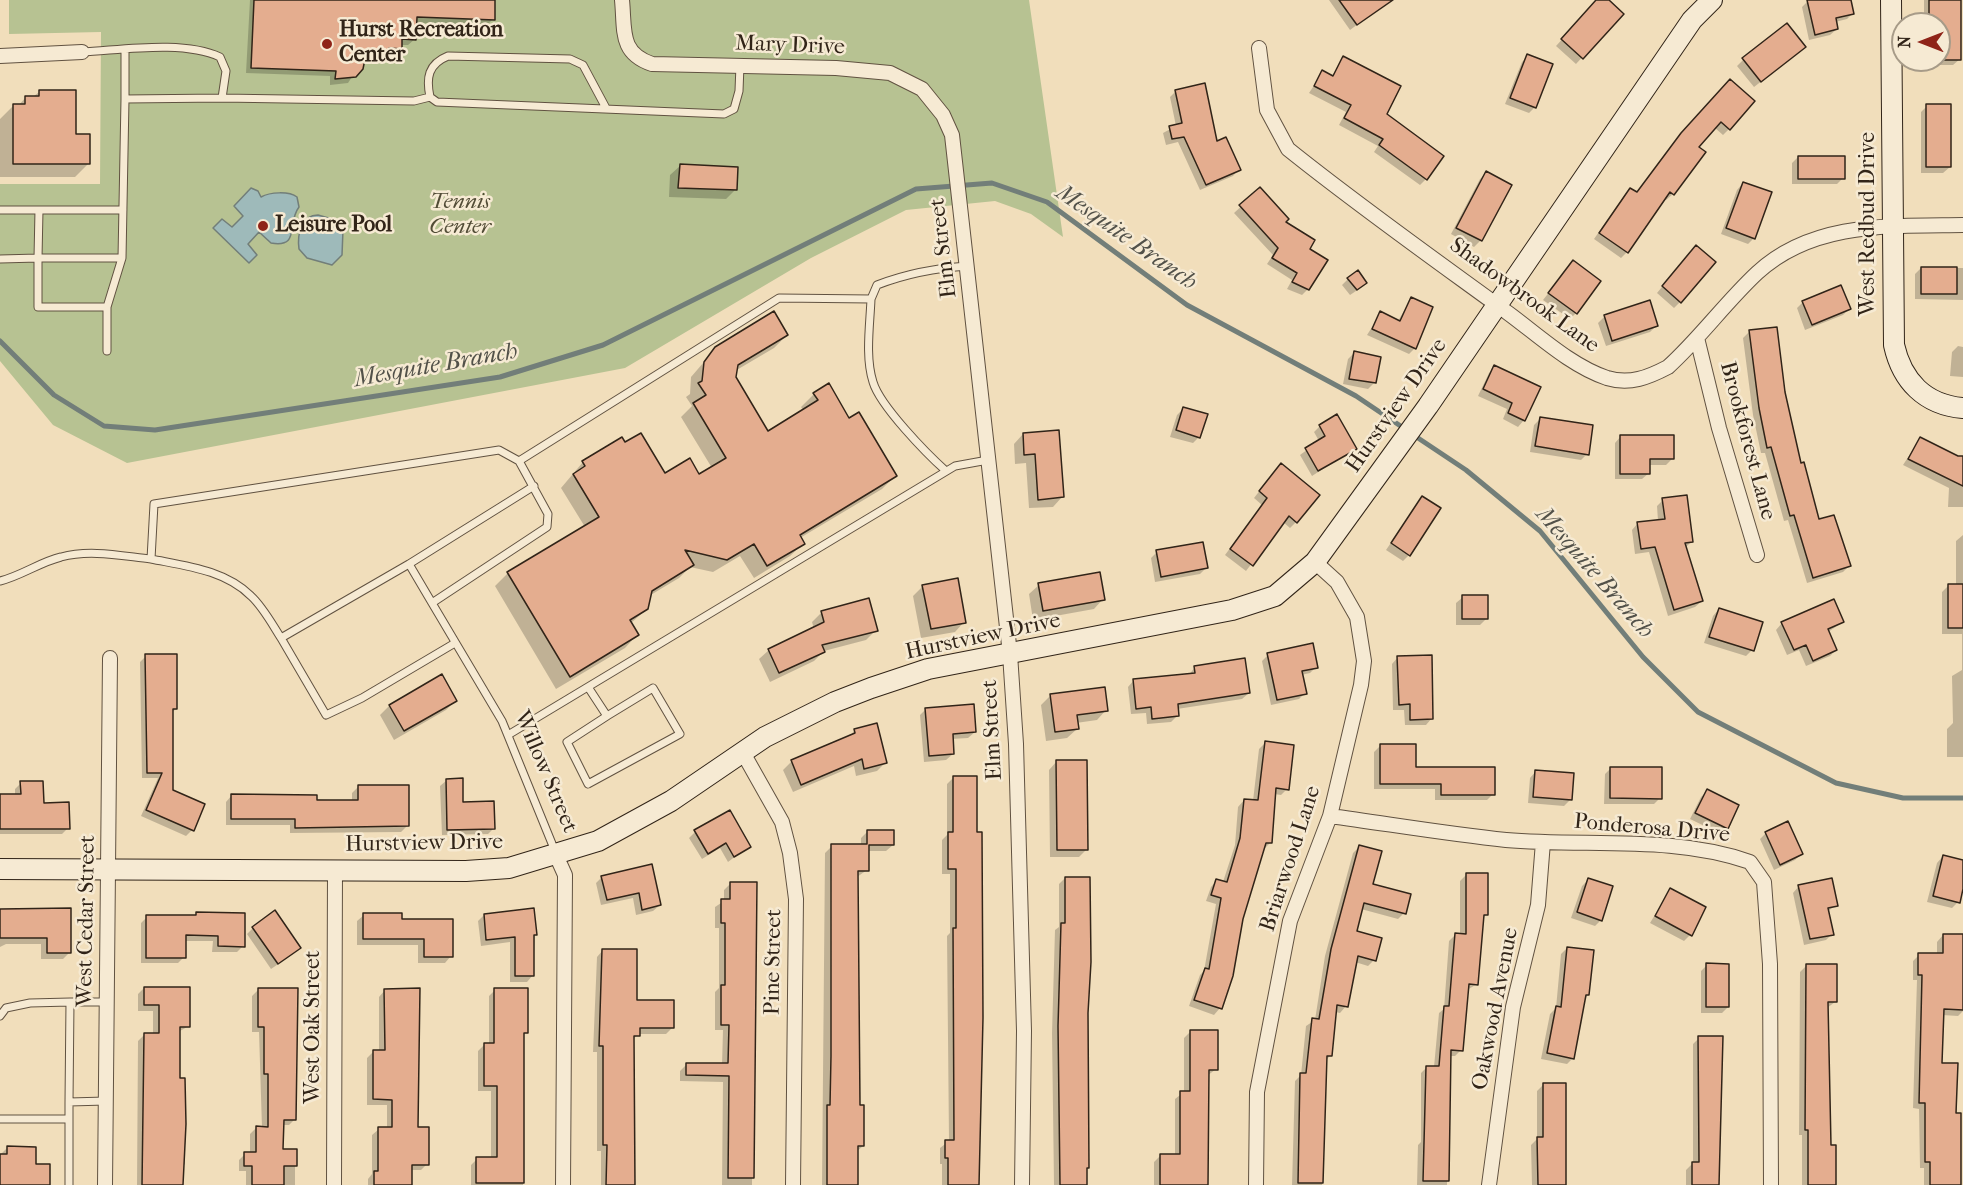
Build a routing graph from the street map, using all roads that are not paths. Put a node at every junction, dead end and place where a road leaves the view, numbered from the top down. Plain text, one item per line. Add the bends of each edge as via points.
1 (622, 0) edge
2 (1712, 0) edge
3 (1891, 0) edge
4 (1259, 48) dead end
5 (125, 50) junction
6 (82, 52) joint
7 (0, 56) edge
8 (740, 65) junction
9 (430, 97) junction
10 (222, 98) junction
11 (125, 99) junction
12 (933, 102) joint
13 (606, 108) junction
14 (0, 210) edge
15 (39, 210) junction
16 (123, 210) junction
17 (1963, 225) edge
18 (1893, 226) junction
19 (38, 258) junction
20 (122, 258) junction
21 (0, 259) edge
22 (968, 266) junction
23 (871, 299) junction
24 (1496, 304) junction
25 (107, 307) junction
26 (1697, 338) junction
27 (107, 351) dead end
28 (1963, 408) edge
29 (988, 459) junction
30 (519, 461) junction
31 (946, 471) junction
32 (534, 486) junction
33 (1756, 555) dead end
34 (151, 559) junction
35 (1314, 562) junction
36 (409, 564) junction
37 (0, 581) edge
38 (432, 603) junction
39 (281, 638) junction
40 (455, 642) junction
41 (1010, 654) junction
42 (110, 658) dead end
43 (588, 687) junction
44 (607, 716) junction
45 (508, 735) junction
46 (742, 751) junction
47 (1330, 816) junction
48 (1543, 842) junction
49 (556, 855) junction
50 (0, 869) edge
51 (108, 869) junction
52 (335, 870) junction
53 (70, 1002) junction
54 (107, 1002) junction
55 (0, 1016) edge
56 (106, 1101) junction
57 (69, 1102) junction
58 (0, 1119) edge
59 (69, 1119) junction
60 (69, 1185) edge
61 (105, 1185) edge
62 (334, 1185) edge
63 (563, 1185) edge
64 (793, 1185) edge
65 (1022, 1185) edge
66 (1256, 1185) edge
67 (1489, 1185) edge
68 (1771, 1185) edge

1 - 8 street, Mary Drive via 627,47 636,59 652,64
2 - 24 street, Hurstview Drive via 1692,20
3 - 18 street, West Redbud Drive
4 - 24 street, Shadowbrook Lane via 1267,110 1288,149
5 - 6 lane
5 - 10 lane via 188,49 220,57 226,71
5 - 11 lane
6 - 7 street
8 - 12 street, Mary Drive via 890,73 922,89
8 - 13 lane via 734,109 724,114
9 - 10 lane via 414,101
9 - 13 lane via 437,102
9 - 13 lane via 427,81 431,68 448,56 570,59 583,65
10 - 11 lane
11 - 16 lane
12 - 22 street, Elm Street via 952,135
14 - 15 lane
15 - 16 lane
15 - 19 lane
16 - 20 lane
17 - 18 street, Shadowbrook Lane
18 - 26 street, Shadowbrook Lane via 1821,237 1790,251 1758,272
18 - 28 street, West Redbud Drive via 1894,345 1898,363 1909,382 1923,394 1938,403
19 - 20 lane
19 - 21 lane
19 - 25 lane via 38,307
20 - 25 lane
22 - 23 lane via 926,268 902,275 877,285
22 - 29 street, Elm Street
23 - 30 lane via 779,298
23 - 31 lane via 873,384 924,452
24 - 26 street, Shadowbrook Lane via 1588,370 1609,378 1631,381 1649,377 1668,367
24 - 35 street, Hurstview Drive via 1428,406
25 - 27 lane
26 - 33 street, Brookforest Lane
29 - 31 lane
29 - 41 street, Elm Street
30 - 32 lane
30 - 34 lane via 499,450 154,504
31 - 43 lane
32 - 36 lane
32 - 38 lane via 548,514 547,527
34 - 37 lane via 97,553 61,557
34 - 39 lane via 231,580 252,596
35 - 41 street, Hurstview Drive via 1275,596 1261,602
35 - 47 street, Briarwood Lane via 1337,582 1357,618 1364,661
36 - 38 lane, Willow Street
36 - 39 lane
38 - 40 lane, Willow Street
39 - 40 lane via 326,715
40 - 45 lane, Willow Street
41 - 46 street, Hurstview Drive via 928,669 871,688 835,702
41 - 65 street, Elm Street via 1024,1031
42 - 51 street, West Cedar Street
43 - 44 lane
43 - 45 lane
44 - 44 lane via 567,742 588,784 680,735 653,688
45 - 49 lane, Willow Street
46 - 49 street, Hurstview Drive via 633,824
46 - 64 street, Pine Street via 782,822 796,899
47 - 48 street, Ponderosa Drive
47 - 66 street, Briarwood Lane via 1290,921 1257,1092
48 - 67 street, Oakwood Avenue via 1538,905 1513,1007
48 - 68 street, Ponderosa Drive via 1701,850 1750,862 1758,870 1764,882 1770,964
49 - 52 street, Hurstview Drive via 508,868 466,871
49 - 63 street, Willow Street via 565,875
50 - 51 street, Hurstview Drive
51 - 52 street, Hurstview Drive
51 - 54 street, West Cedar Street
52 - 62 street, West Oak Street
53 - 54 lane
53 - 55 lane via 22,1004 6,1008
53 - 57 lane
54 - 56 street, West Cedar Street
56 - 57 lane
56 - 61 street, West Cedar Street
57 - 59 lane
58 - 59 lane
59 - 60 lane

